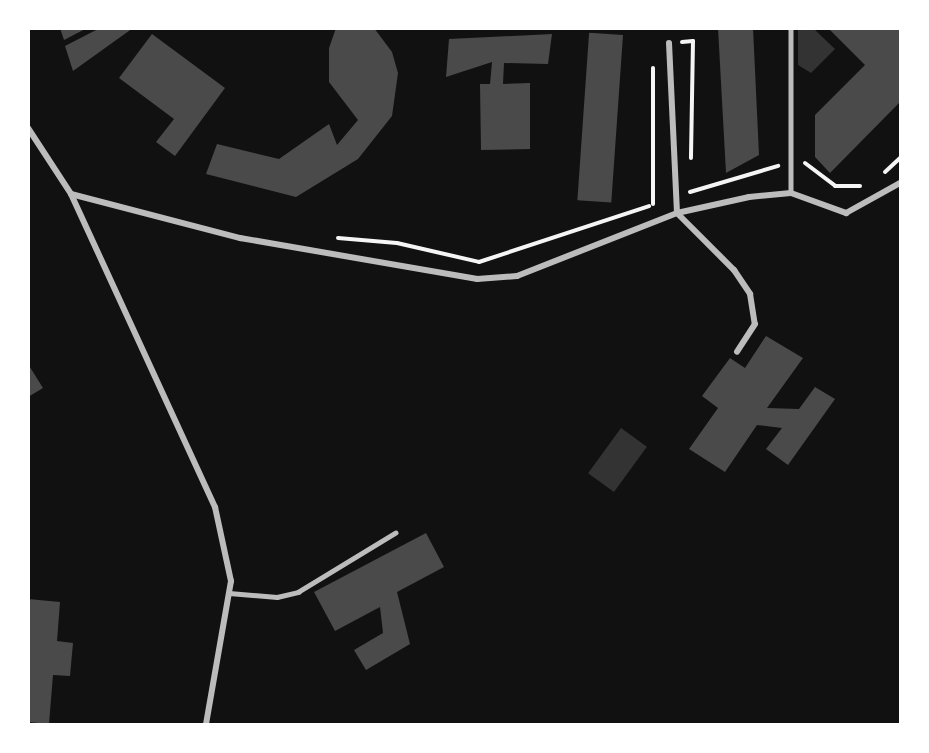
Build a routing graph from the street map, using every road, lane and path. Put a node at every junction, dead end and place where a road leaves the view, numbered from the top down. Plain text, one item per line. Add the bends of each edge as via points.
1 (791, 28) edge
2 (669, 43) junction
3 (28, 128) edge
4 (900, 158) edge
5 (791, 162) junction
6 (691, 168) dead end
7 (882, 175) dead end
8 (691, 180) dead end
9 (866, 183) dead end
10 (900, 183) edge
11 (691, 191) junction
12 (791, 193) junction
13 (71, 194) junction
14 (676, 196) junction
15 (652, 204) junction
16 (677, 213) junction
17 (329, 237) dead end
18 (737, 352) dead end
19 (395, 533) dead end
20 (229, 593) junction
21 (206, 724) edge

1 - 5 lane
2 - 6 path via 693,41
2 - 14 street
2 - 15 path via 653,43
3 - 13 street
4 - 7 path
5 - 9 path via 817,169 835,186 851,190
5 - 11 path
5 - 12 lane
8 - 11 path
10 - 12 street via 866,206 846,213
11 - 14 path
12 - 16 street
13 - 16 street via 240,238 477,279 517,276
13 - 20 street via 215,507
14 - 15 path
14 - 16 street
15 - 17 path via 479,262 397,243
16 - 18 street via 734,270 750,294 755,324
19 - 20 lane via 298,592 277,597
20 - 21 street

